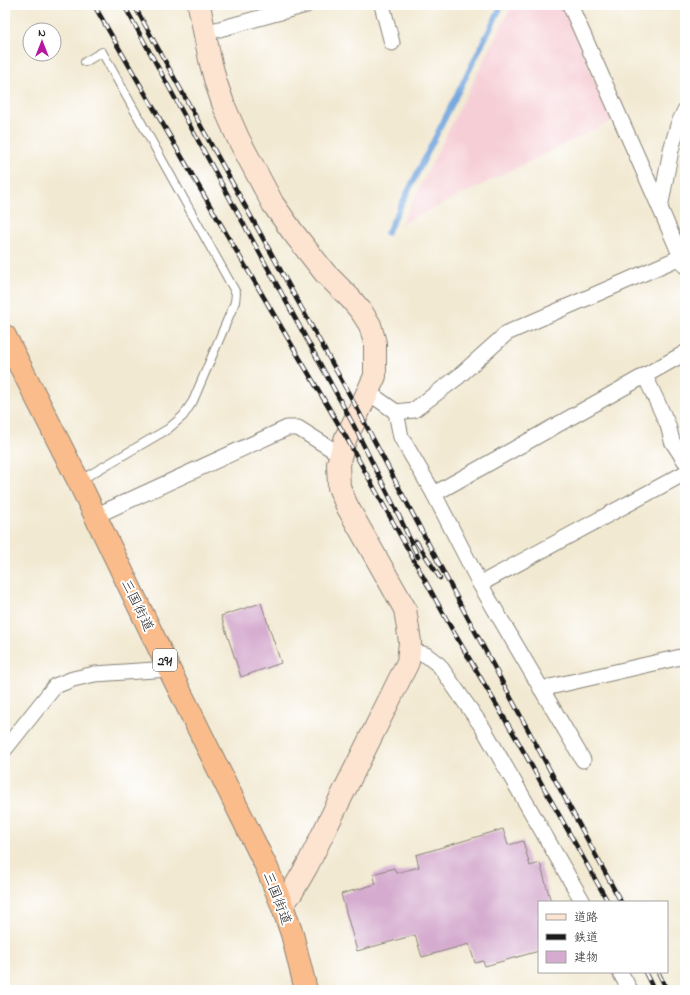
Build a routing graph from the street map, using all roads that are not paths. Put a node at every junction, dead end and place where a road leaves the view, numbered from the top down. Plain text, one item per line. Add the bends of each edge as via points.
1 (199, 5) edge
2 (306, 5) edge
3 (382, 5) edge
4 (570, 5) edge
5 (205, 32) junction
6 (392, 43) dead end
7 (85, 62) dead end
8 (685, 110) edge
9 (660, 208) junction
10 (683, 261) edge
11 (5, 336) edge
12 (685, 353) edge
13 (644, 376) junction
14 (368, 392) junction
15 (396, 412) junction
16 (340, 455) junction
17 (685, 461) edge
18 (685, 474) edge
19 (78, 482) junction
20 (434, 494) junction
21 (95, 516) junction
22 (480, 584) junction
23 (409, 650) junction
24 (685, 656) edge
25 (169, 669) junction
26 (541, 689) junction
27 (5, 749) edge
28 (583, 760) dead end
29 (582, 901) edge
30 (282, 905) junction
31 (621, 973) edge
32 (306, 990) edge
33 (630, 990) edge

1 - 5 street
2 - 5 street
3 - 6 street
4 - 9 street
5 - 14 street via 210,60 224,106 273,204 325,273 350,298 370,325 376,361 375,376
7 - 19 lane via 102,52 236,293 235,302 193,401 183,416 168,429
8 - 9 street via 671,150
9 - 10 street
10 - 15 street via 507,333 458,377 414,410
11 - 19 highway, 三国街道 / 291
12 - 13 street
13 - 17 street via 668,425 672,441
13 - 20 street
14 - 15 street
14 - 16 street
15 - 20 street via 401,437
16 - 21 street via 298,428 288,428
16 - 23 street via 339,487 404,609
18 - 22 street
19 - 21 highway, 三国街道 / 291
20 - 22 street
21 - 25 highway, 三国街道 / 291
22 - 26 street
23 - 29 street via 426,655 439,665 483,728
23 - 30 street via 408,662 307,866
24 - 26 street
25 - 27 street via 95,674 55,686
25 - 30 highway, 三国街道 / 291 via 267,868
26 - 28 street
30 - 32 highway, 三国街道 / 291
31 - 33 street

